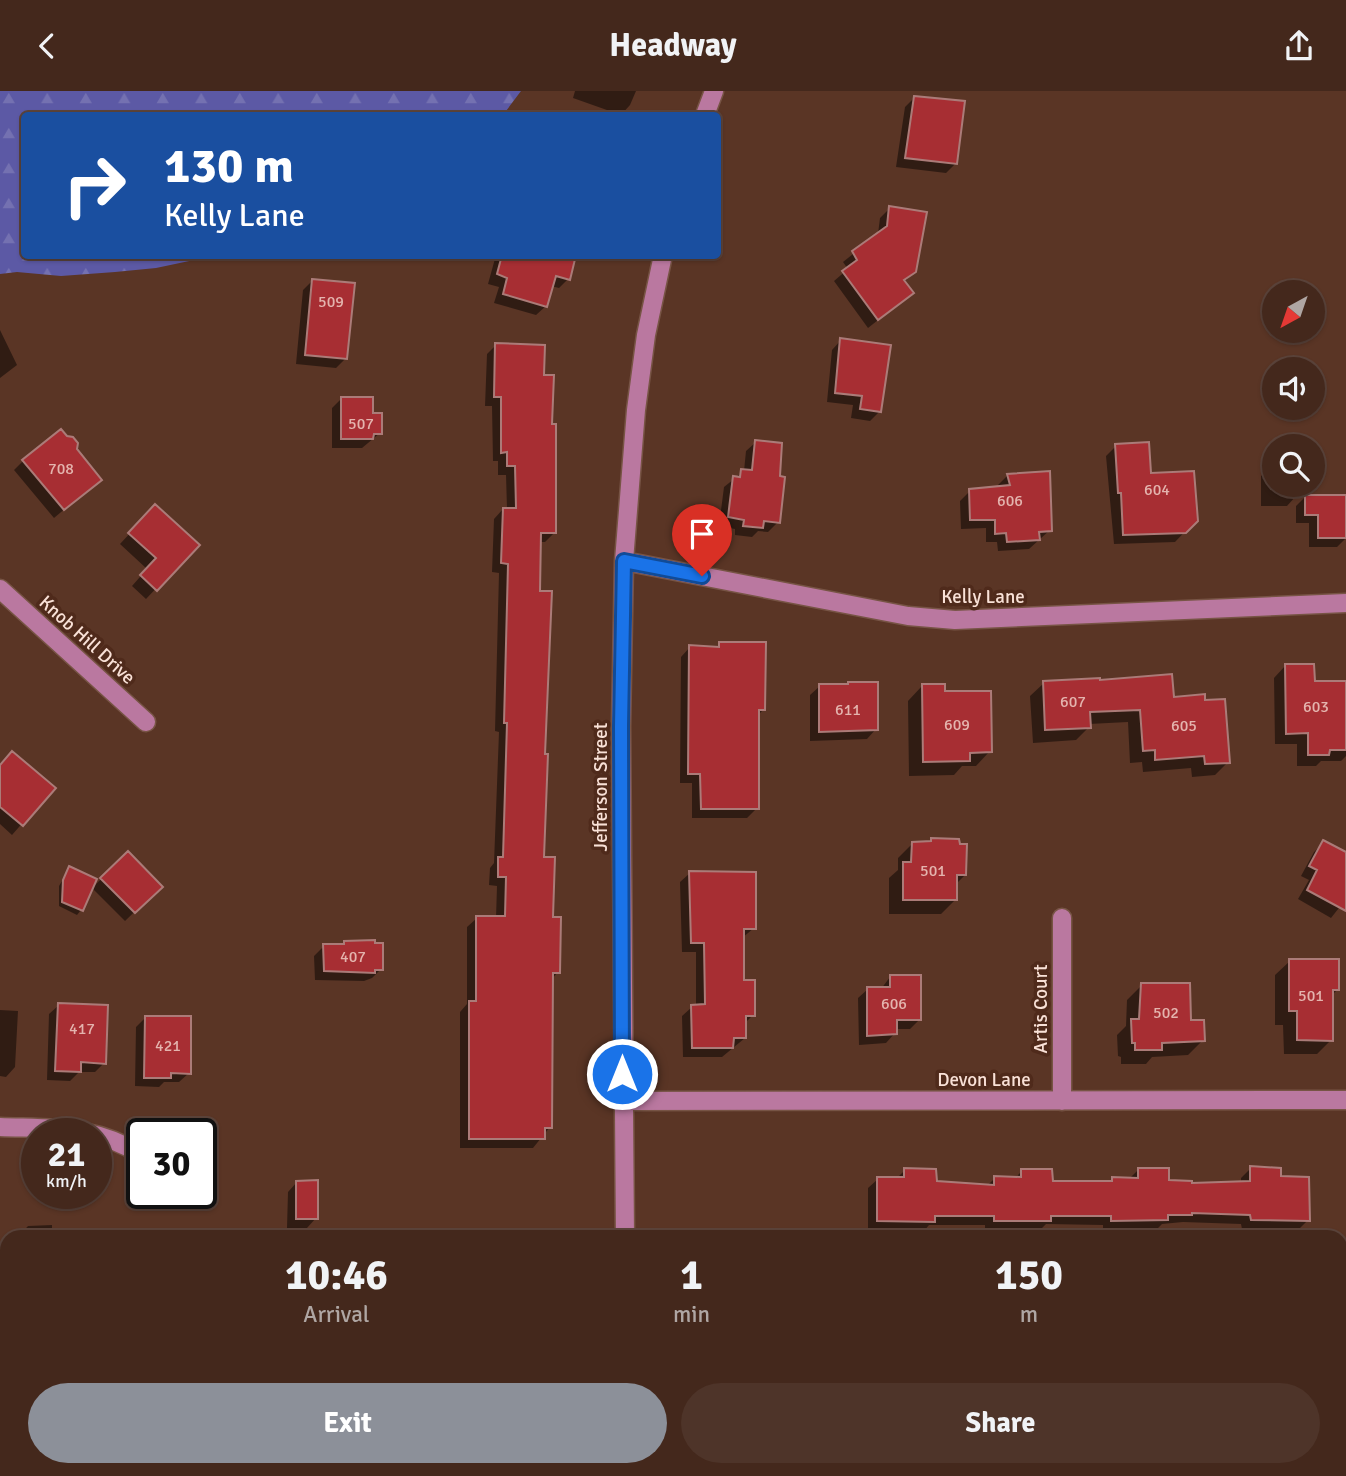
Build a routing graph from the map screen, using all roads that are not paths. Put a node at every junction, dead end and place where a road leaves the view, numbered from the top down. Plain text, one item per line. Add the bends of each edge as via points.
1 (714, 91) edge
2 (706, 112) edge
3 (662, 259) edge
4 (624, 561) junction
5 (0, 589) edge
6 (1346, 603) edge
7 (145, 722) dead end
8 (1062, 918) dead end
9 (1346, 1100) edge
10 (623, 1101) junction
11 (1062, 1101) junction
12 (0, 1127) edge
13 (126, 1145) edge
14 (625, 1230) edge

1 - 2 street
3 - 4 street, Jefferson Street via 636,410
4 - 6 street, Kelly Lane via 908,616 955,620
4 - 10 street, Jefferson Street
5 - 7 street, Knob Hill Drive
8 - 11 street, Artis Court
9 - 11 street, Devon Lane
10 - 11 street, Devon Lane
10 - 14 street, Jefferson Street
12 - 13 street via 70,1129

